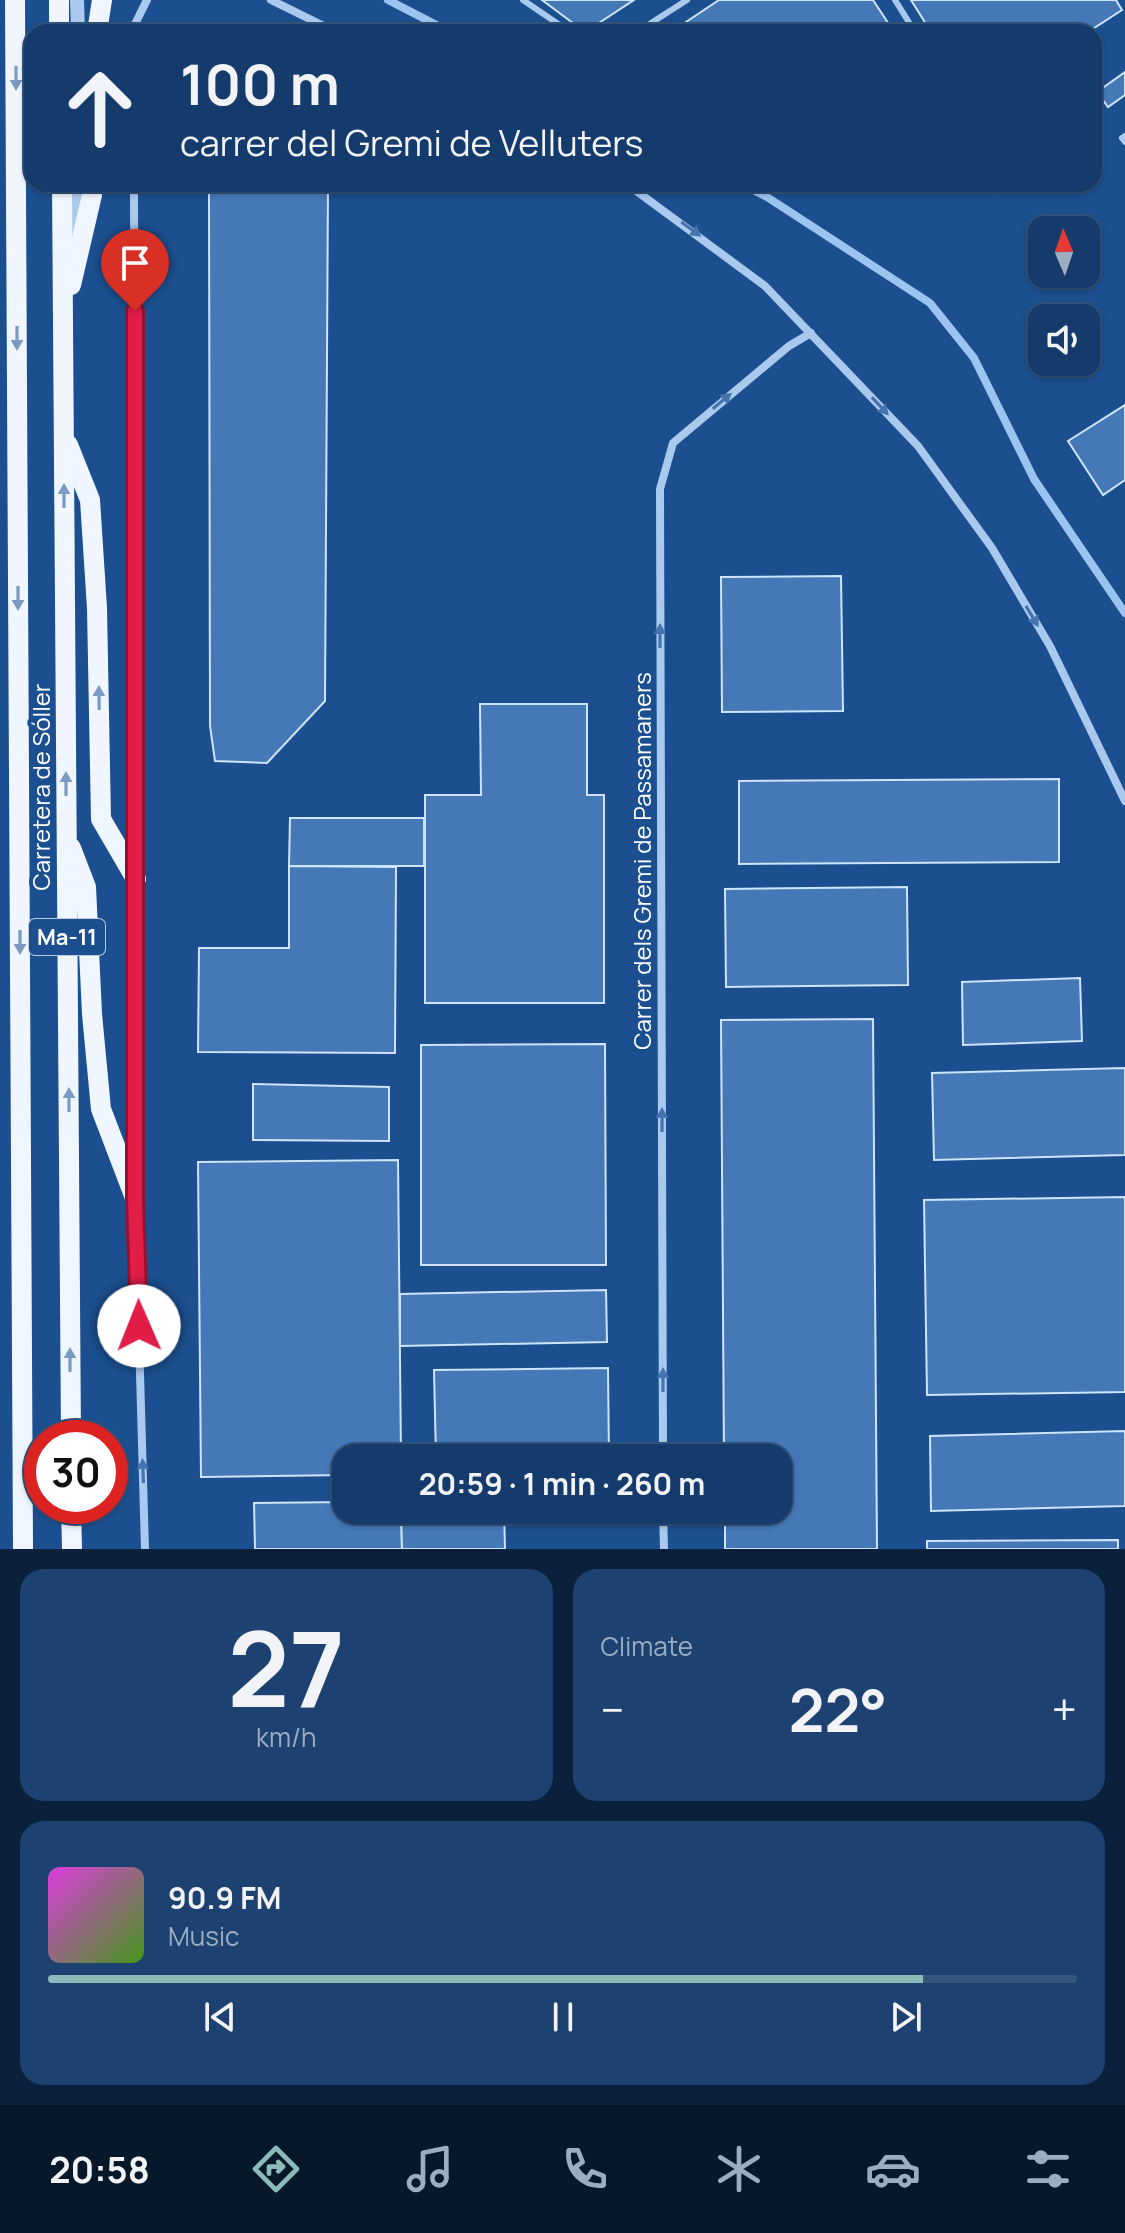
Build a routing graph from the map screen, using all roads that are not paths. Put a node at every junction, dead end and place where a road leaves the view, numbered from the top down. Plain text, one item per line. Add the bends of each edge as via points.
1 (15, 0) edge
2 (59, 0) edge
3 (77, 0) edge
4 (102, 0) edge
5 (147, 0) edge
6 (271, 0) edge
7 (523, 0) edge
8 (687, 0) edge
9 (895, 0) edge
10 (59, 24) edge
11 (78, 24) edge
12 (98, 24) edge
13 (135, 24) edge
14 (320, 24) edge
15 (558, 24) edge
16 (650, 24) edge
17 (910, 24) edge
18 (1125, 136) edge
19 (1125, 142) edge
20 (62, 192) edge
21 (78, 192) edge
22 (92, 192) edge
23 (134, 192) edge
24 (638, 192) edge
25 (63, 316) junction
26 (811, 333) junction
27 (64, 436) junction
28 (1125, 801) edge
29 (67, 836) junction
30 (136, 879) junction
31 (135, 1198) junction
32 (71, 1420) edge
33 (663, 1444) edge
34 (71, 1524) edge
35 (663, 1524) edge
36 (23, 1549) edge
37 (72, 1549) edge
38 (145, 1549) edge
39 (664, 1549) edge

1 -> 36 main road, Carretera de Sóller / Ma-11
2 - 10 main road
3 - 11 street
4 - 12 main road
5 - 13 street
6 - 14 street
7 - 15 lane
8 - 16 lane
9 - 17 lane
18 - 19 lane
20 - 25 main road, Carretera de Sóller / Ma-11
21 - 25 street
22 - 25 main road
23 - 30 street
24 -> 26 street via 744,268
25 - 27 main road, Carretera de Sóller / Ma-11
26 -> 28 street via 918,446 992,548 1050,646
33 -> 26 street, Carrer dels Gremi de Passamaners via 660,489 673,443
29 -> 27 main road, Carretera de Sóller / Ma-11
30 -> 27 main road via 101,819 90,500
29 - 31 main road via 86,887 101,1109
32 -> 29 main road, Carretera de Sóller / Ma-11
30 - 31 street
38 -> 31 street
34 - 37 main road
35 - 39 street

